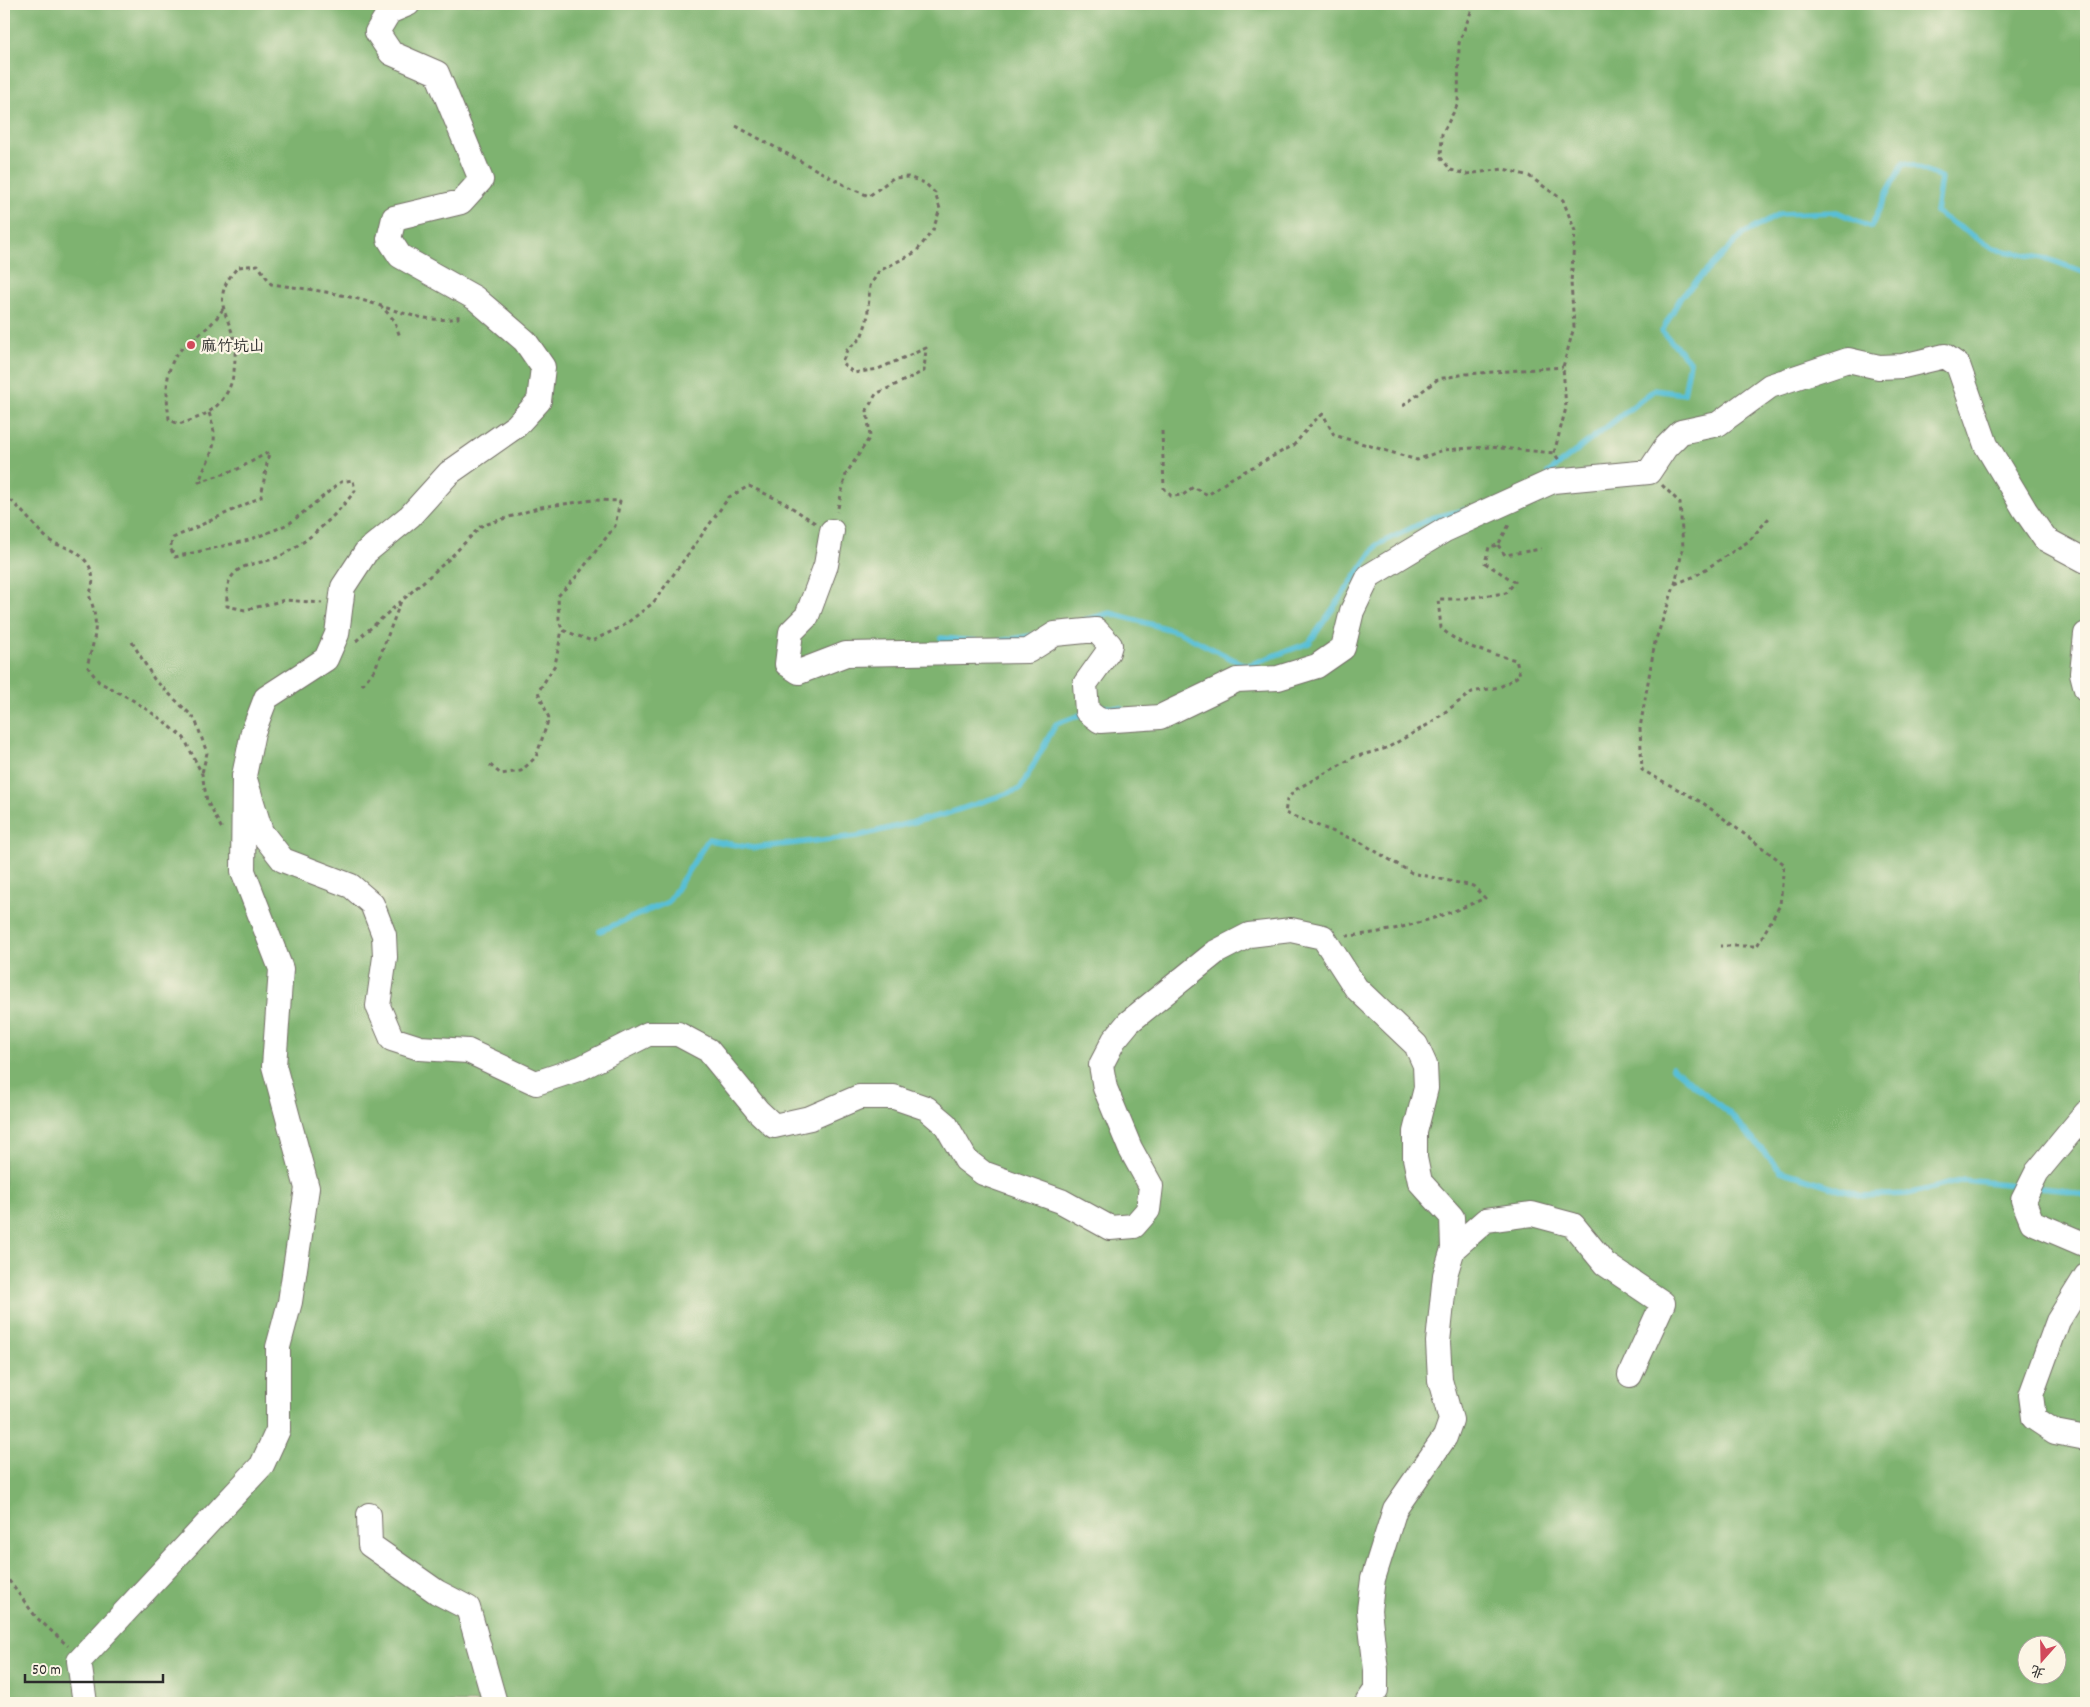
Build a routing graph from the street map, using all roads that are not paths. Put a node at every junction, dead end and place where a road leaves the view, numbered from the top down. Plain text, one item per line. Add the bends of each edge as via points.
1 (408, 4) edge
2 (832, 531) road end
3 (2086, 561) edge
4 (2086, 634) edge
5 (2086, 689) edge
6 (244, 776) junction
7 (2086, 1113) edge
8 (2086, 1245) edge
9 (1453, 1249) junction
10 (2086, 1276) edge
11 (1630, 1375) dead end
12 (2086, 1438) edge
13 (369, 1515) dead end
14 (85, 1703) edge
15 (495, 1703) edge
16 (1367, 1703) edge

1 - 6 street via 388,12 377,32 391,53 437,73 481,180 461,202 394,218 389,238 400,256 475,298 525,340 543,367 539,401 516,426 449,473 410,516 366,552 344,587 337,634 326,659 266,698 253,732
2 - 3 street via 826,565 807,616 790,632 787,664 799,672 846,654 1028,651 1055,634 1096,630 1110,645 1086,684 1087,711 1100,721 1160,717 1237,680 1278,678 1317,666 1343,648 1352,611 1369,576 1445,530 1526,492 1553,481 1649,472 1681,432 1718,424 1770,386 1848,360 1879,367 1903,366 1944,356 1958,365 1986,445 2025,510 2046,539
4 - 5 street via 2082,673
6 - 9 street via 261,832 283,860 350,886 372,904 384,935 385,957 378,1006 392,1038 420,1048 468,1051 536,1083 581,1068 648,1034 678,1034 708,1050 774,1126 810,1118 859,1097 894,1097 926,1108 946,1125 966,1160 983,1172 1061,1202 1110,1228 1134,1226 1148,1210 1151,1186 1130,1148 1105,1088 1101,1065 1114,1040 1129,1022 1208,958 1249,935 1291,930 1323,937 1356,988 1416,1045 1425,1065 1426,1088 1415,1132 1414,1158 1420,1182 1452,1217
6 - 14 street via 244,872 281,969 274,1066 307,1188 290,1302 278,1347 278,1430 262,1465 79,1661
7 - 8 street via 2037,1172 2023,1200 2032,1222
9 - 11 street via 1486,1220 1532,1214 1573,1225 1605,1264 1663,1303
9 - 16 street via 1445,1275 1438,1342 1440,1380 1451,1420 1445,1437 1395,1509 1373,1579 1369,1610 1376,1690
10 - 12 street via 2058,1321 2031,1395 2034,1418 2055,1432
13 - 15 street via 370,1544 437,1592 468,1608

